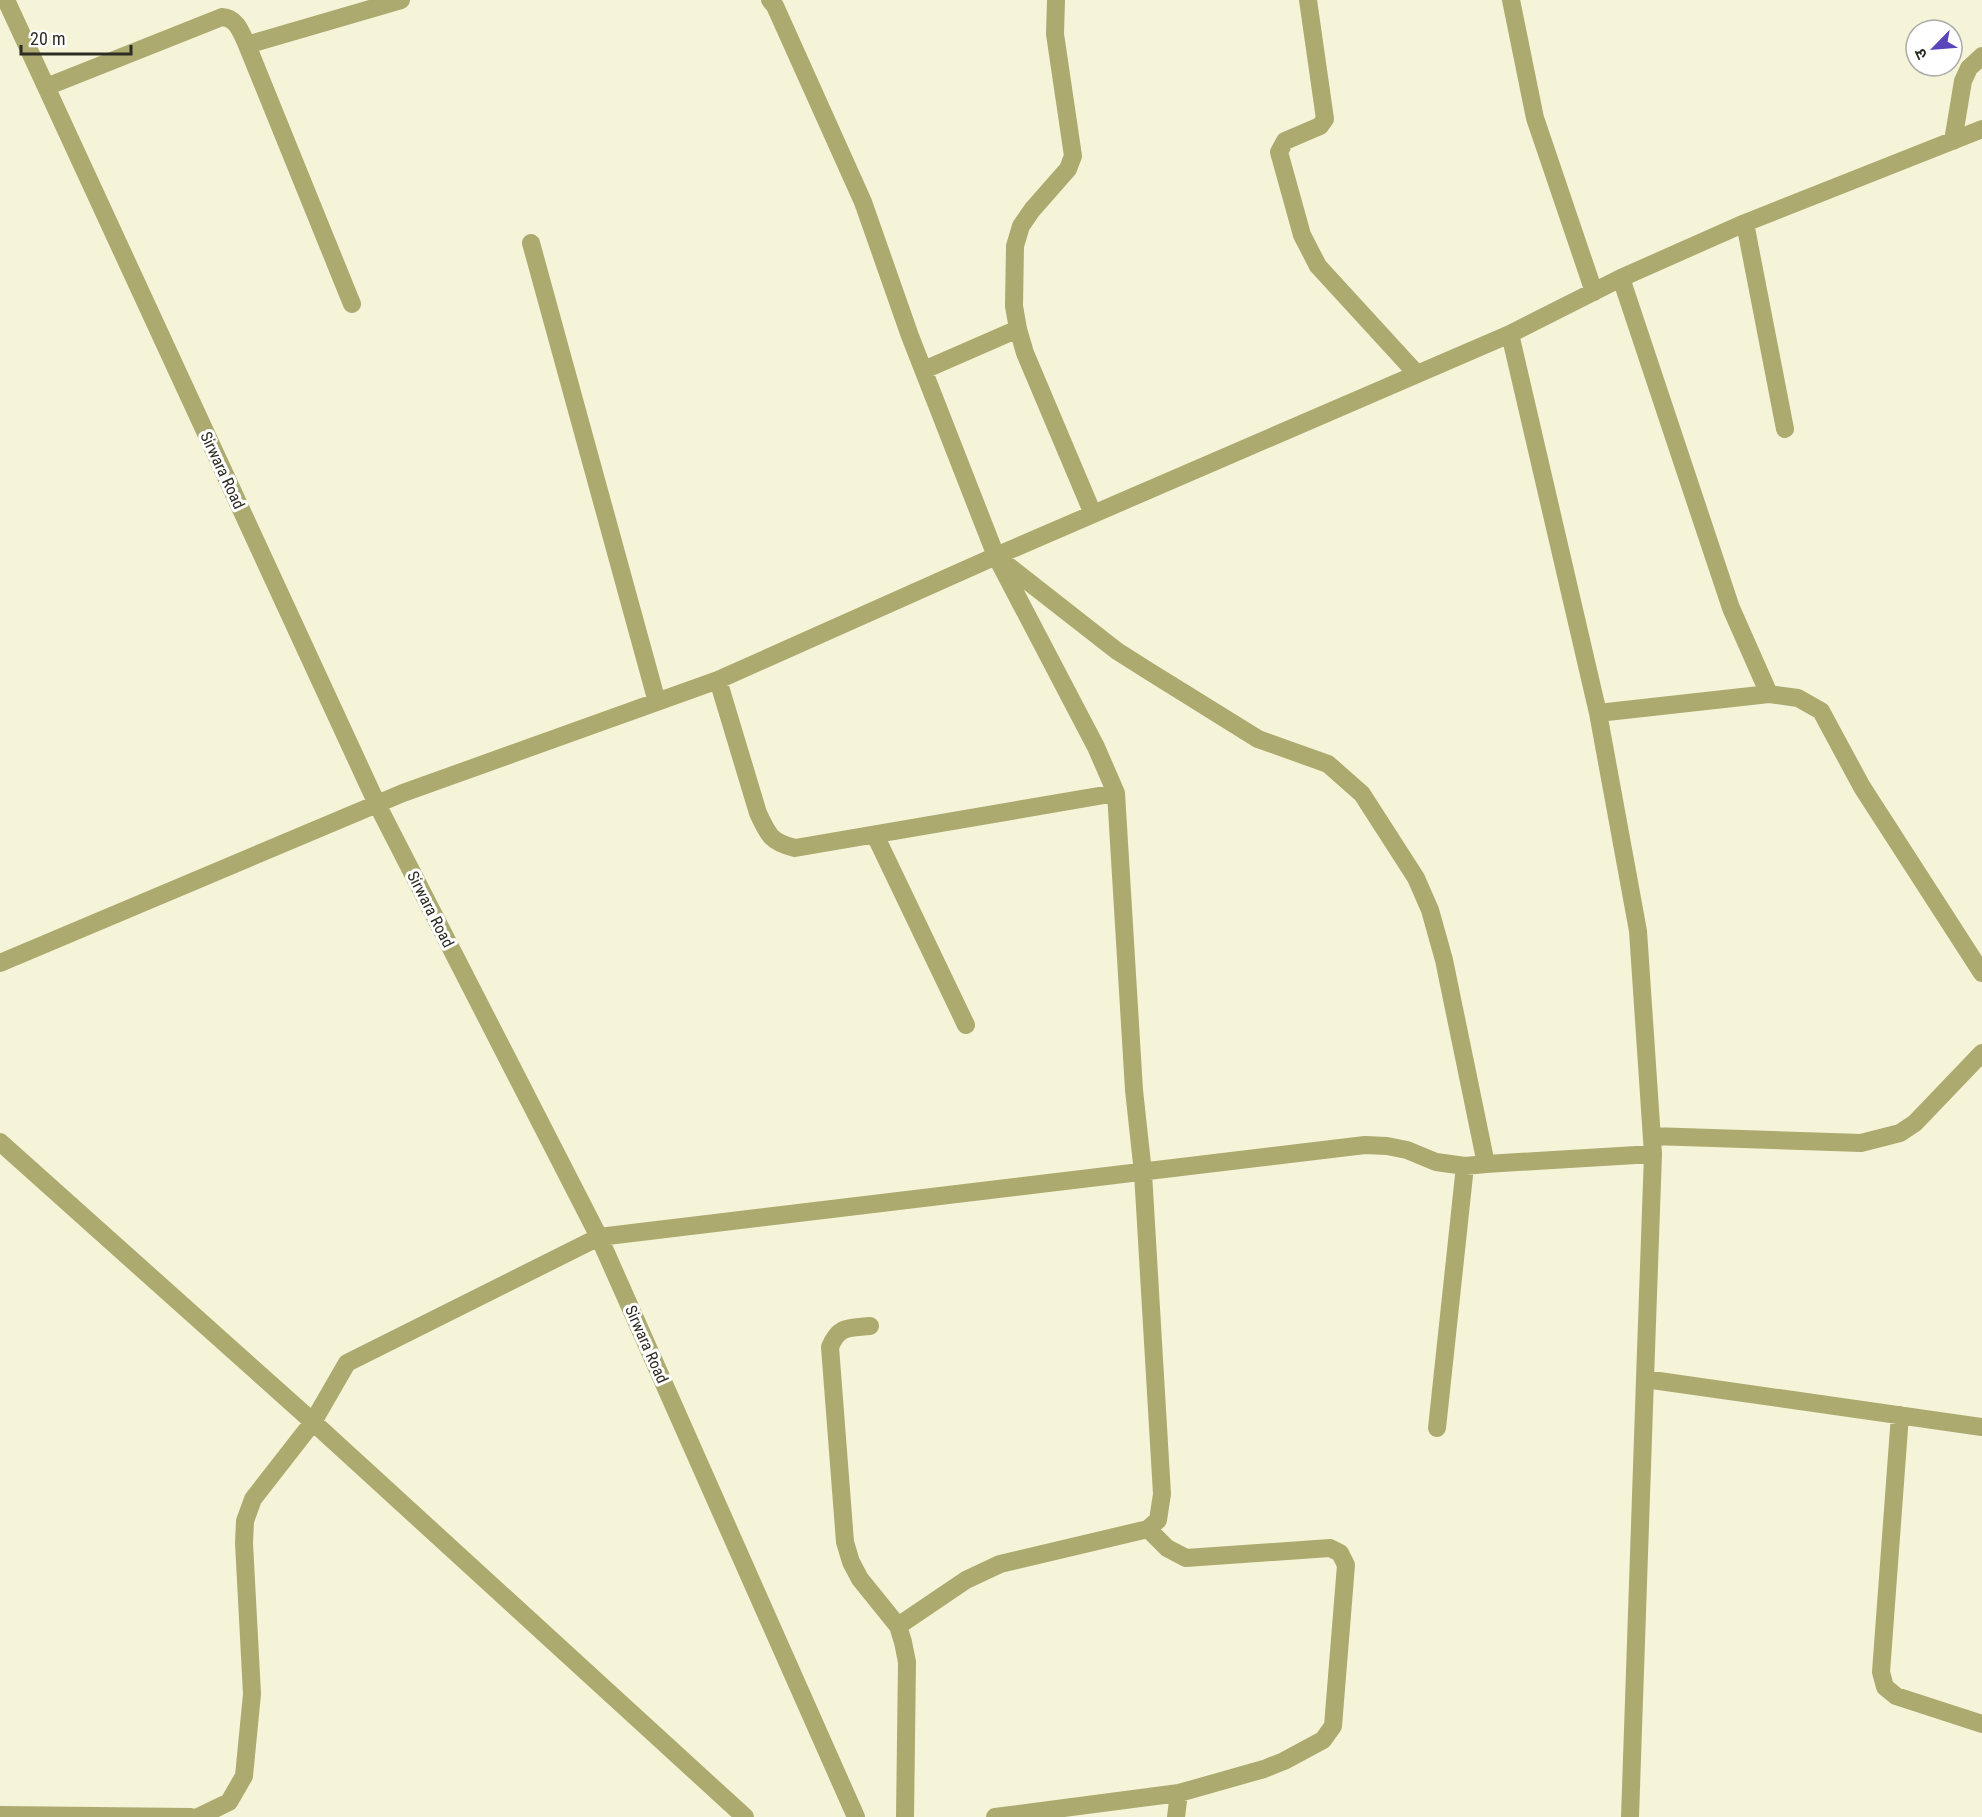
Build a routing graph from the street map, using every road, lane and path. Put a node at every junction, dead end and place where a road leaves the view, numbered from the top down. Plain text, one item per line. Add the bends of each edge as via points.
1 (6, 0) edge
2 (400, 0) edge
3 (770, 0) edge
4 (1056, 0) edge
5 (1308, 0) edge
6 (1511, 0) edge
7 (247, 45) junction
8 (1982, 56) edge
9 (46, 87) junction
10 (1982, 129) edge
11 (1953, 141) junction
12 (1745, 223) junction
13 (531, 243) dead end
14 (1621, 278) junction
15 (1594, 292) junction
16 (352, 304) dead end
17 (1018, 329) junction
18 (1510, 334) junction
19 (924, 370) junction
20 (1417, 374) junction
21 (1785, 429) dead end
22 (1092, 514) junction
23 (996, 556) junction
24 (718, 680) junction
25 (1769, 694) junction
26 (657, 702) junction
27 (1598, 713) junction
28 (1116, 793) junction
29 (377, 804) junction
30 (875, 835) junction
31 (0, 963) edge
32 (1982, 973) edge
33 (966, 1025) dead end
34 (1982, 1053) edge
35 (0, 1142) edge
36 (1653, 1145) junction
37 (1486, 1164) junction
38 (1466, 1166) junction
39 (1143, 1173) junction
40 (599, 1237) junction
41 (870, 1326) dead end
42 (1645, 1379) junction
43 (1900, 1415) junction
44 (313, 1422) junction
45 (1982, 1426) edge
46 (1437, 1428) dead end
47 (1148, 1529) junction
48 (898, 1626) junction
49 (1982, 1724) edge
50 (1179, 1793) junction
51 (0, 1815) edge
52 (191, 1817) edge
53 (198, 1817) edge
54 (745, 1817) edge
55 (856, 1817) edge
56 (905, 1817) edge
57 (995, 1817) edge
58 (1176, 1817) edge
59 (1630, 1817) edge

1 - 9 street, Sirwara Road
2 - 7 street
3 - 19 street via 863,202
4 - 17 street via 1055,34 1073,156 1068,169 1020,226 1015,246 1014,306
5 - 20 street via 1325,119 1320,126 1285,141 1279,152 1302,235 1318,266
6 - 15 street via 1535,118
7 - 9 street via 235,21 222,17
7 - 16 street
8 - 11 street via 1969,68 1963,81
9 - 29 street, Sirwara Road
10 - 11 street
11 - 12 street
12 - 14 street
12 - 21 street
13 - 26 street
14 - 15 street
14 - 25 street via 1731,608
15 - 18 street
17 - 19 street
17 - 22 street
18 - 20 street
18 - 27 street
19 - 23 street
20 - 22 street
22 - 23 street
23 - 24 street
23 - 28 street
23 - 37 street via 1127,658 1258,740 1328,764 1362,794 1416,878 1430,910
24 - 26 street
24 - 30 street via 758,813 766,831 779,844 795,848
25 - 27 street
25 - 32 street via 1798,698 1821,711 1862,787
26 - 29 street
27 - 36 street via 1638,931
28 - 30 street
28 - 39 street via 1134,1090
29 - 31 street
29 - 40 street, Sirwara Road
30 - 33 street
34 - 36 street via 1915,1123 1880,1140
35 - 44 street
36 - 37 street
36 - 42 street
37 - 38 street
38 - 39 street via 1436,1161 1407,1150 1365,1145
38 - 46 street
39 - 40 street
39 - 47 street via 1162,1494 1158,1520
40 - 44 street via 347,1363
40 - 55 street, Sirwara Road
41 - 48 street via 843,1329 830,1347 845,1542 860,1579
42 - 43 street
42 - 59 street
43 - 45 street
43 - 49 street via 1881,1672 1885,1687 1896,1696
44 - 53 street via 253,1498 244,1521 252,1694 244,1776 229,1802
44 - 54 street
47 - 48 street via 1000,1564 966,1580
47 - 50 street via 1167,1548 1186,1558 1330,1548 1340,1553 1346,1565 1333,1726 1323,1740 1264,1769
48 - 56 street via 907,1662
50 - 57 street
50 - 58 street
51 - 52 street

